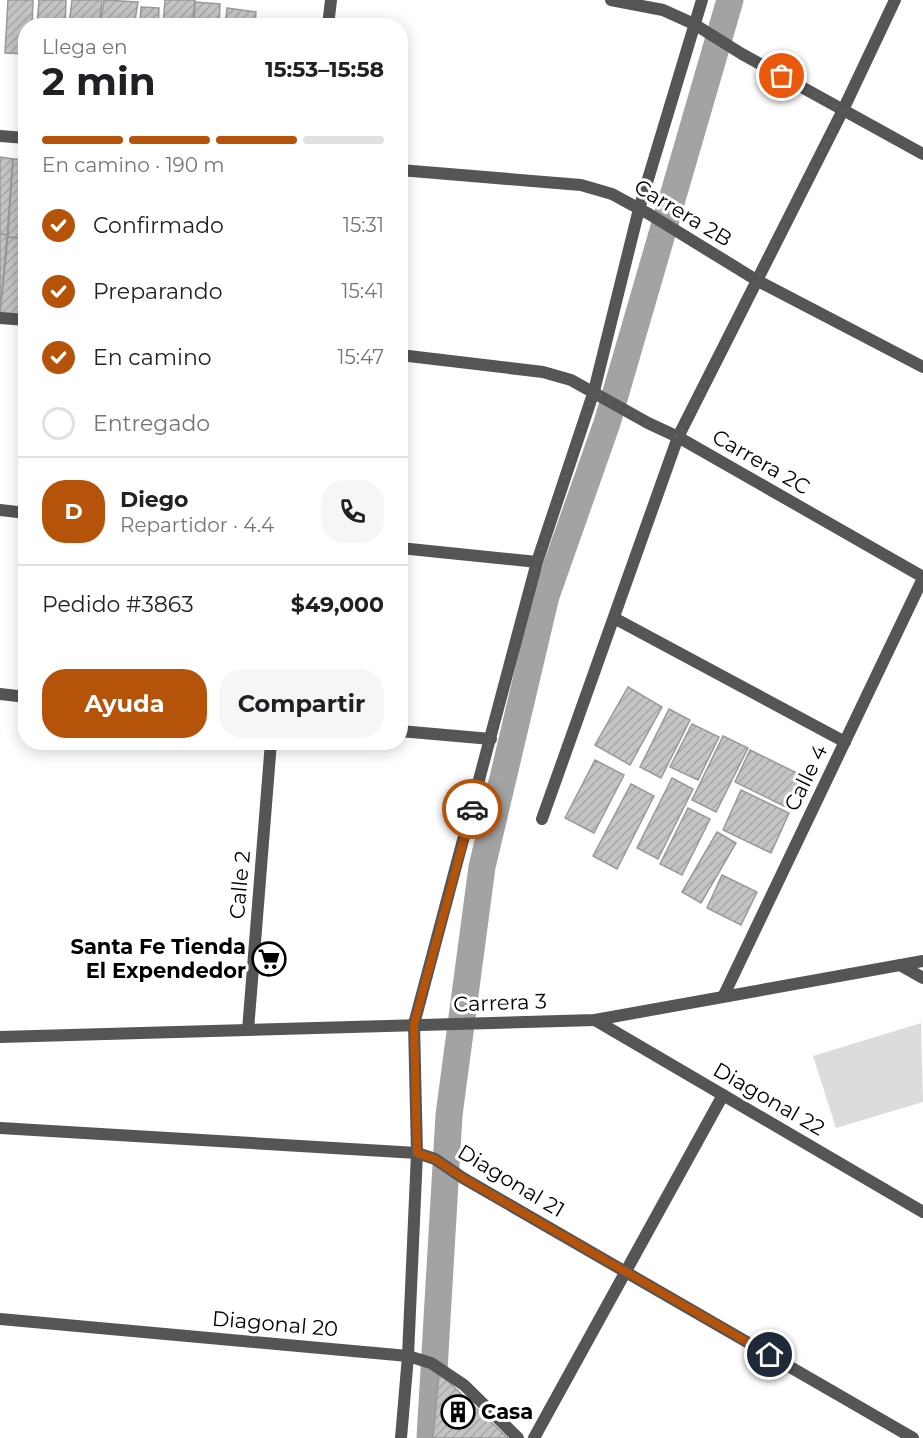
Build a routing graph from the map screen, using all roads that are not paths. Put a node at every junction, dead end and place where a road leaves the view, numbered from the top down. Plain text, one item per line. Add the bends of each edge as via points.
1 (330, 0) edge
2 (612, 0) edge
3 (702, 0) edge
4 (895, 0) edge
5 (329, 18) edge
6 (699, 26) junction
7 (843, 110) junction
8 (0, 135) edge
9 (18, 137) edge
10 (923, 154) edge
11 (408, 171) edge
12 (644, 212) junction
13 (758, 281) junction
14 (0, 318) edge
15 (18, 319) edge
16 (408, 356) edge
17 (923, 367) edge
18 (598, 394) junction
19 (678, 437) junction
20 (0, 510) edge
21 (18, 512) edge
22 (408, 549) edge
23 (537, 562) junction
24 (923, 578) edge
25 (614, 618) junction
26 (0, 694) edge
27 (18, 696) edge
28 (408, 733) edge
29 (491, 739) junction
30 (845, 742) junction
31 (270, 750) edge
32 (542, 819) dead end
33 (923, 961) edge
34 (900, 965) junction
35 (923, 978) edge
36 (724, 995) junction
37 (595, 1020) junction
38 (414, 1024) junction
39 (248, 1030) junction
40 (0, 1037) edge
41 (723, 1095) junction
42 (0, 1128) edge
43 (417, 1153) junction
44 (923, 1212) edge
45 (628, 1272) junction
46 (0, 1319) edge
47 (408, 1356) junction
48 (402, 1438) edge
49 (518, 1438) edge
50 (534, 1438) edge
51 (913, 1438) edge

1 - 5 street
2 - 6 street via 663,10
3 - 6 street
4 - 7 street
6 - 7 street
6 - 12 street
7 - 10 street
7 - 13 street
8 - 9 street
11 - 12 street, Carrera 2B via 580,185 612,194
12 - 13 street, Carrera 2B
12 - 18 street
13 - 17 street, Carrera 2B
13 - 19 street
14 - 15 street
16 - 18 street, Carrera 2C via 543,372
18 - 19 street, Carrera 2C
18 - 23 street
19 - 24 street, Carrera 2C
19 - 25 street
20 - 21 street
22 - 23 street
23 - 29 street
24 - 30 street, Calle 4
25 - 30 street
25 - 32 street
26 - 27 street
28 - 29 street
29 - 38 street
30 - 36 street, Calle 4
31 - 39 street, Calle 2
33 - 34 street, Carrera 3
34 - 35 street
34 - 36 street, Carrera 3
36 - 37 street, Carrera 3
37 - 38 street, Carrera 3
37 - 41 street, Diagonal 22
38 - 39 street, Carrera 3
38 - 43 street
39 - 40 street, Carrera 3
41 - 44 street, Diagonal 22
41 - 45 street
42 - 43 street, Diagonal 21
43 - 45 street, Diagonal 21 via 435,1159
43 - 47 street
45 - 50 street
45 - 51 street, Diagonal 21
46 - 47 street, Diagonal 20
47 - 48 street
47 - 49 street, Diagonal 20 via 431,1363 464,1384

